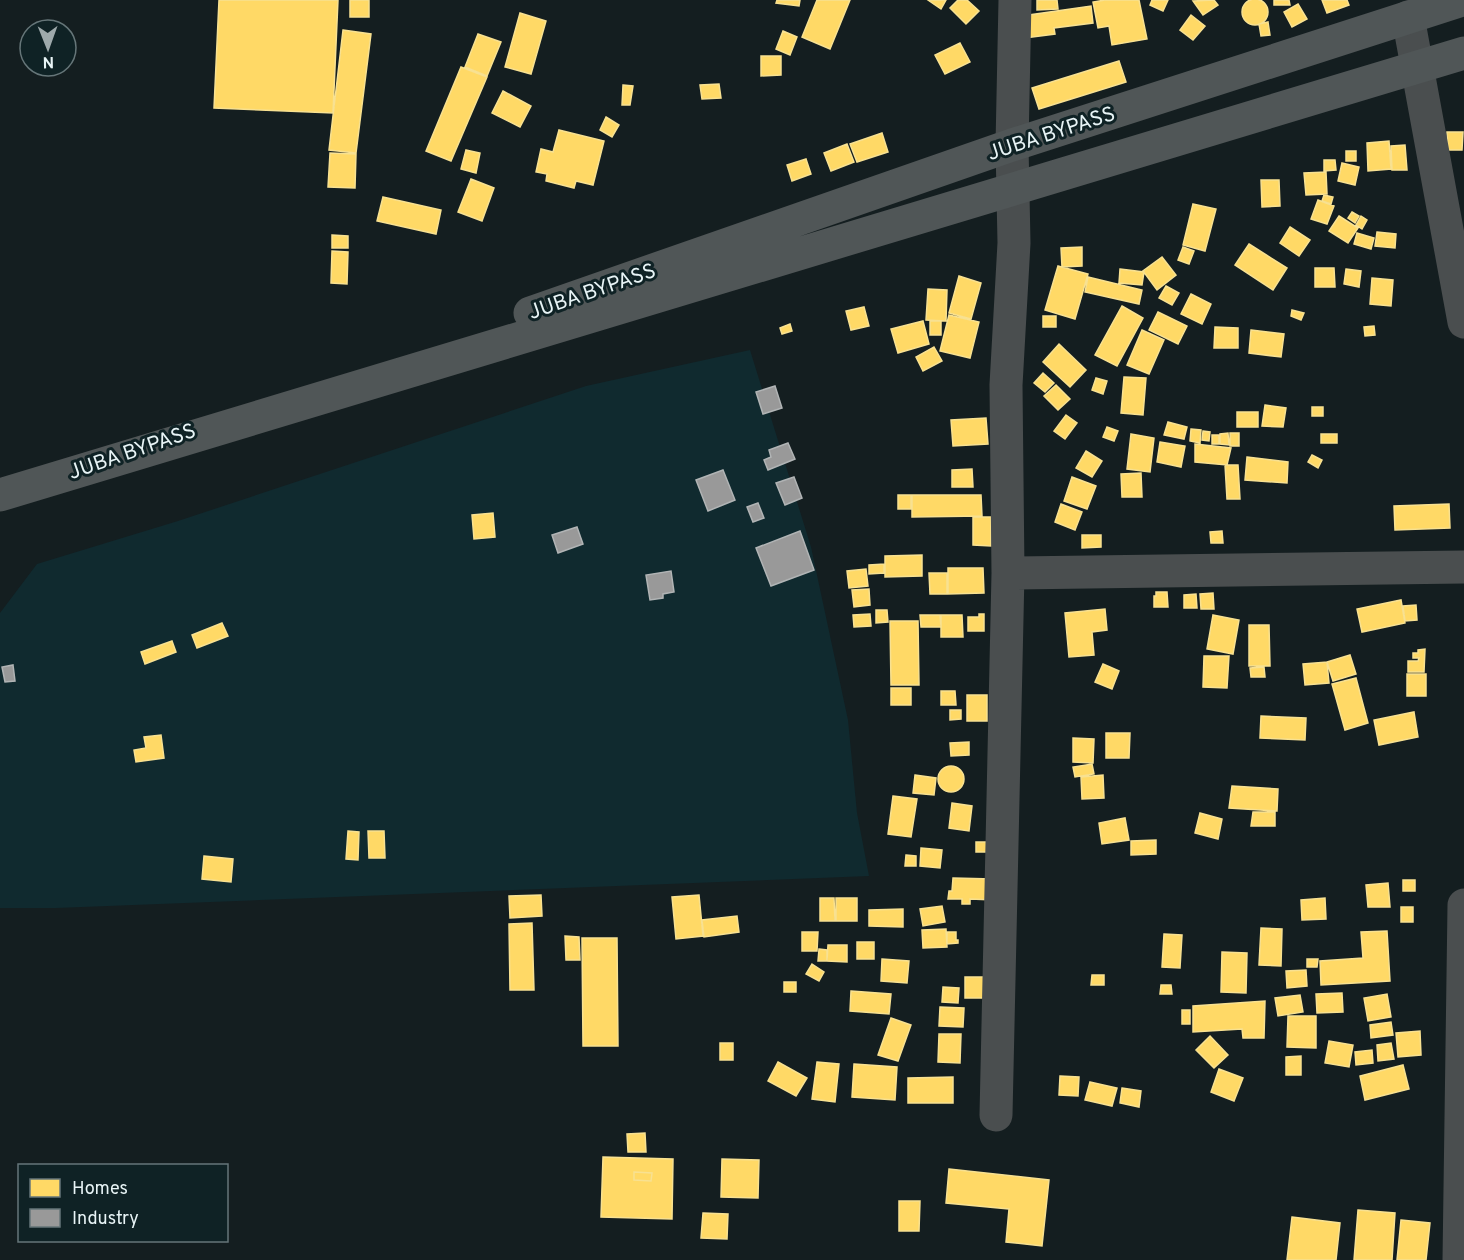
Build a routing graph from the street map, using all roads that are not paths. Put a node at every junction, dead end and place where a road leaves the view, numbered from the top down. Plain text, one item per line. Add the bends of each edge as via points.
1 (1015, 0) edge
2 (1462, 0) edge
3 (1408, 17) junction
4 (1464, 53) edge
5 (1417, 67) junction
6 (1012, 145) junction
7 (1012, 190) junction
8 (1464, 322) edge
9 (58, 477) junction
10 (0, 495) edge
11 (1464, 567) edge
12 (1008, 573) junction
13 (1464, 905) edge
14 (996, 1115) dead end
15 (1459, 1260) edge

1 - 6 street
2 - 3 main road, JUBA BYPASS
3 - 5 street
3 - 6 main road, JUBA BYPASS
4 - 5 main road, JUBA BYPASS
5 - 7 main road, JUBA BYPASS
5 - 8 street
6 - 7 street
6 - 9 main road, JUBA BYPASS
7 - 9 main road, JUBA BYPASS
7 - 12 street via 1014,243 1006,385
9 - 10 main road
11 - 12 street
12 - 14 street
13 - 15 street

